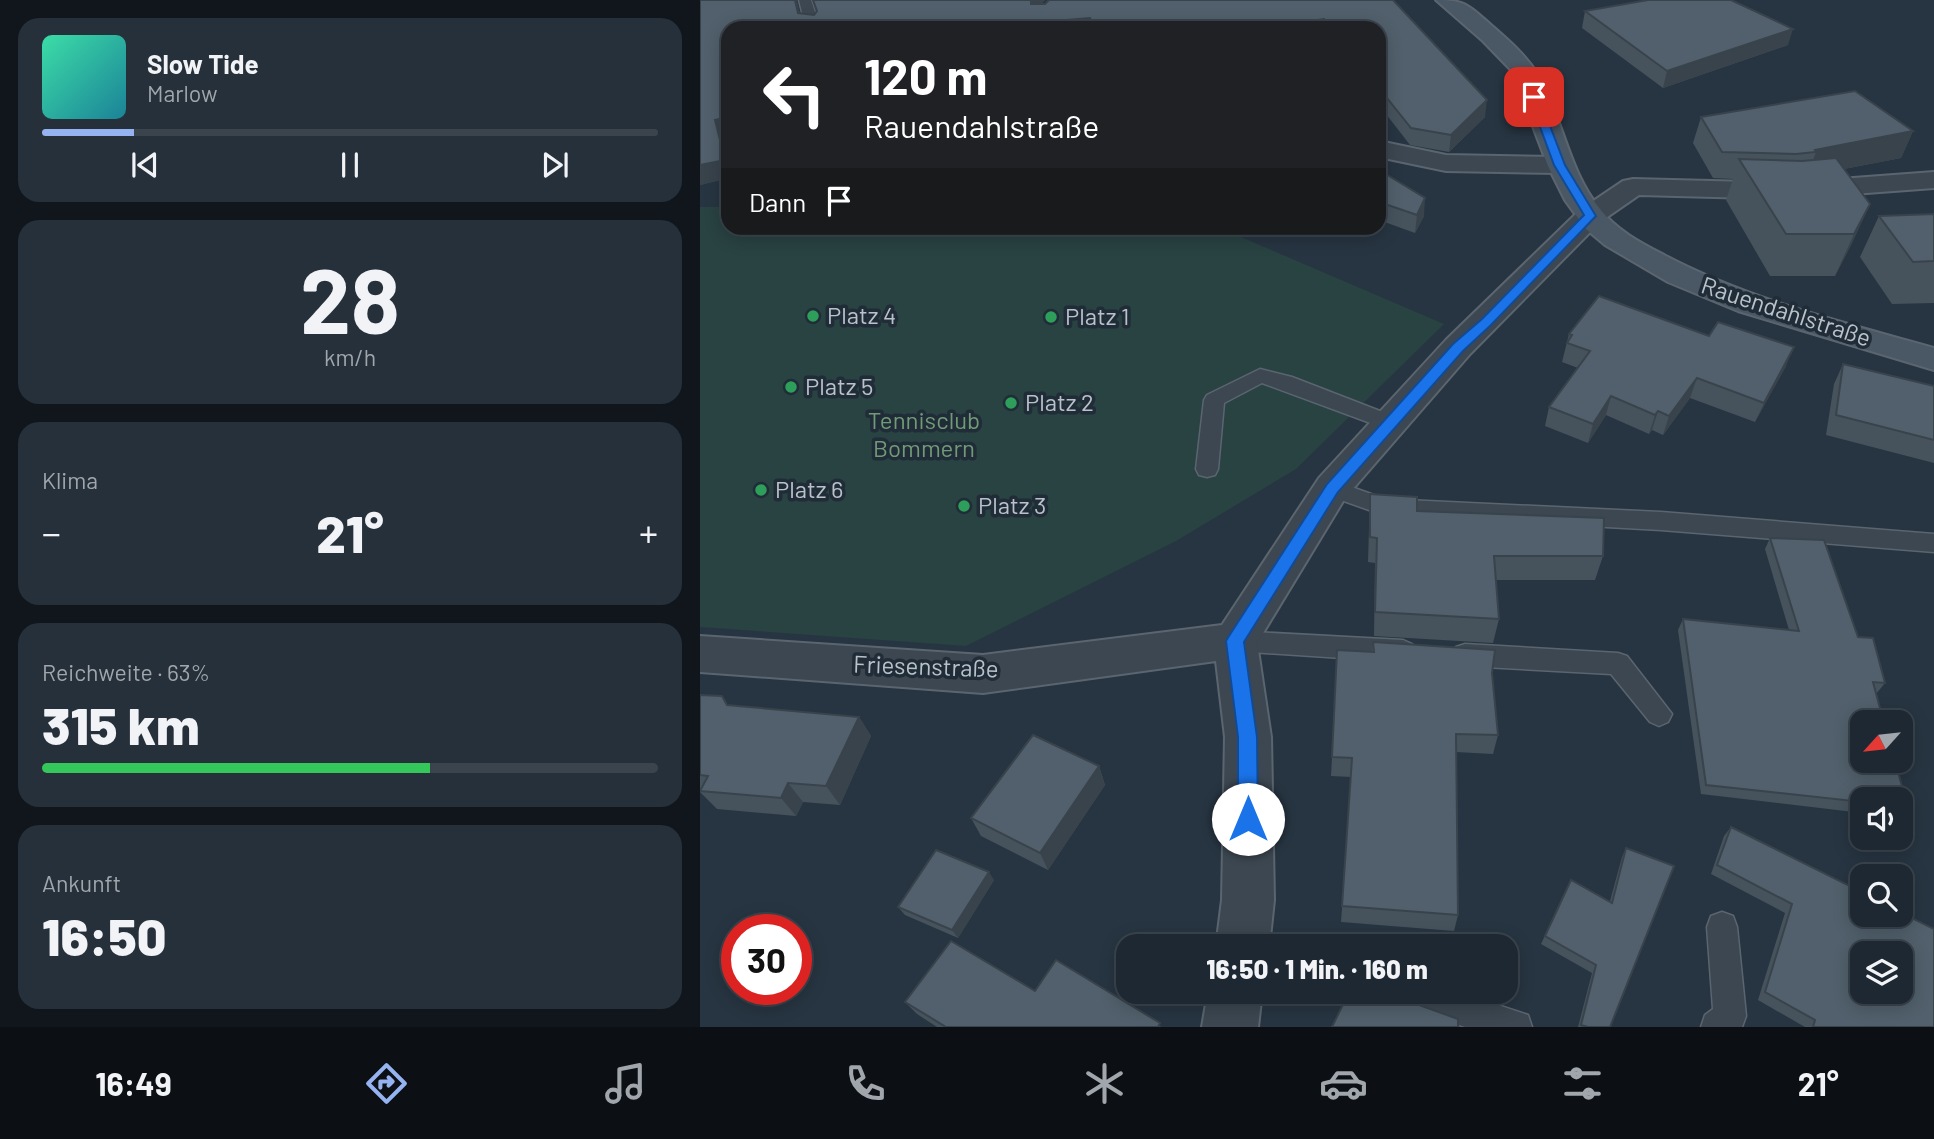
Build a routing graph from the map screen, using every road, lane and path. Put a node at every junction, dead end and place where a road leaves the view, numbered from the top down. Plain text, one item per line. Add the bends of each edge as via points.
1 (804, 0) edge
2 (1447, 0) edge
3 (811, 21) edge
4 (1386, 151) edge
5 (1559, 165) junction
6 (1934, 180) edge
7 (1590, 216) junction
8 (1934, 359) edge
9 (1391, 423) junction
10 (1207, 470) dead end
11 (1332, 488) junction
12 (1934, 543) edge
13 (1235, 641) junction
14 (700, 654) edge
15 (1659, 714) dead end
16 (1722, 927) dead end
17 (1249, 934) edge
18 (1233, 1004) edge
19 (1444, 1004) edge
20 (1230, 1027) edge
21 (1516, 1027) edge
22 (1717, 1027) edge

1 - 3 lane
2 - 5 street, Rauendahlstraße via 1526,74
4 - 5 street via 1405,158 1489,167
5 - 7 street, Rauendahlstraße
6 - 7 street via 1786,191 1633,187
7 - 8 street, Rauendahlstraße via 1615,240 1692,282 1759,308
7 - 9 street via 1458,348
9 - 10 lane via 1260,376 1214,400
9 - 11 street
11 - 12 lane via 1383,507 1661,521
11 - 13 street
13 - 14 street, Friesenstraße via 983,674
13 - 15 lane via 1618,664
13 - 17 street via 1248,737
16 - 22 lane via 1730,1016
18 - 20 street
19 - 21 lane

